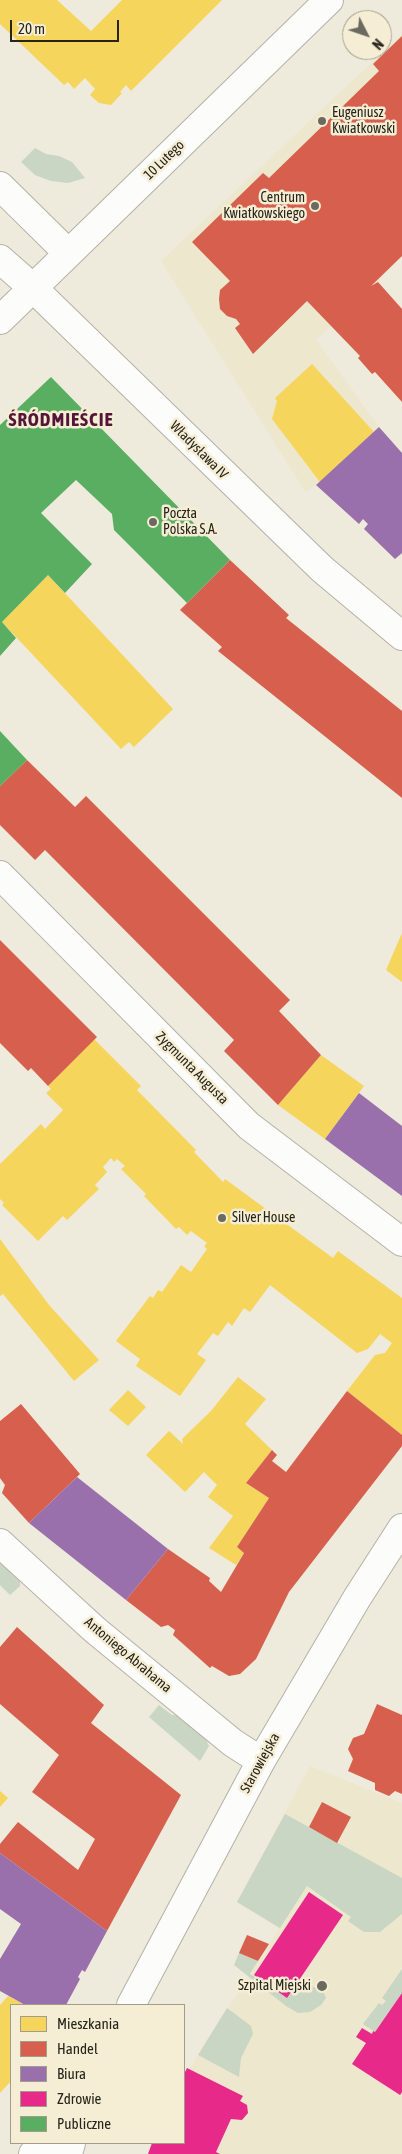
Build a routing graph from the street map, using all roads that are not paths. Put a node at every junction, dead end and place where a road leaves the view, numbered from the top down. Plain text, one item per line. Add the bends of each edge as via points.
1 (329, 0) edge
2 (0, 186) edge
3 (68, 254) junction
4 (0, 260) edge
5 (33, 288) junction
6 (0, 320) edge
7 (402, 636) edge
8 (0, 875) edge
9 (402, 1242) edge
10 (402, 1528) edge
11 (0, 1543) edge
12 (261, 1761) junction
13 (132, 2004) edge
14 (47, 2144) edge
15 (32, 2154) edge

1 - 3 street, 10 Lutego
2 - 3 street
3 - 5 street, 10 Lutego
4 - 5 street, Władysława IV
5 - 6 street, 10 Lutego
5 - 7 street, Władysława IV via 322,569
8 - 9 street, Zygmunta Augusta via 250,1126
10 - 12 street, Starowiejska
11 - 12 street, Antoniego Abrahama via 95,1630 233,1743
12 - 13 street, Starowiejska
14 - 15 street

